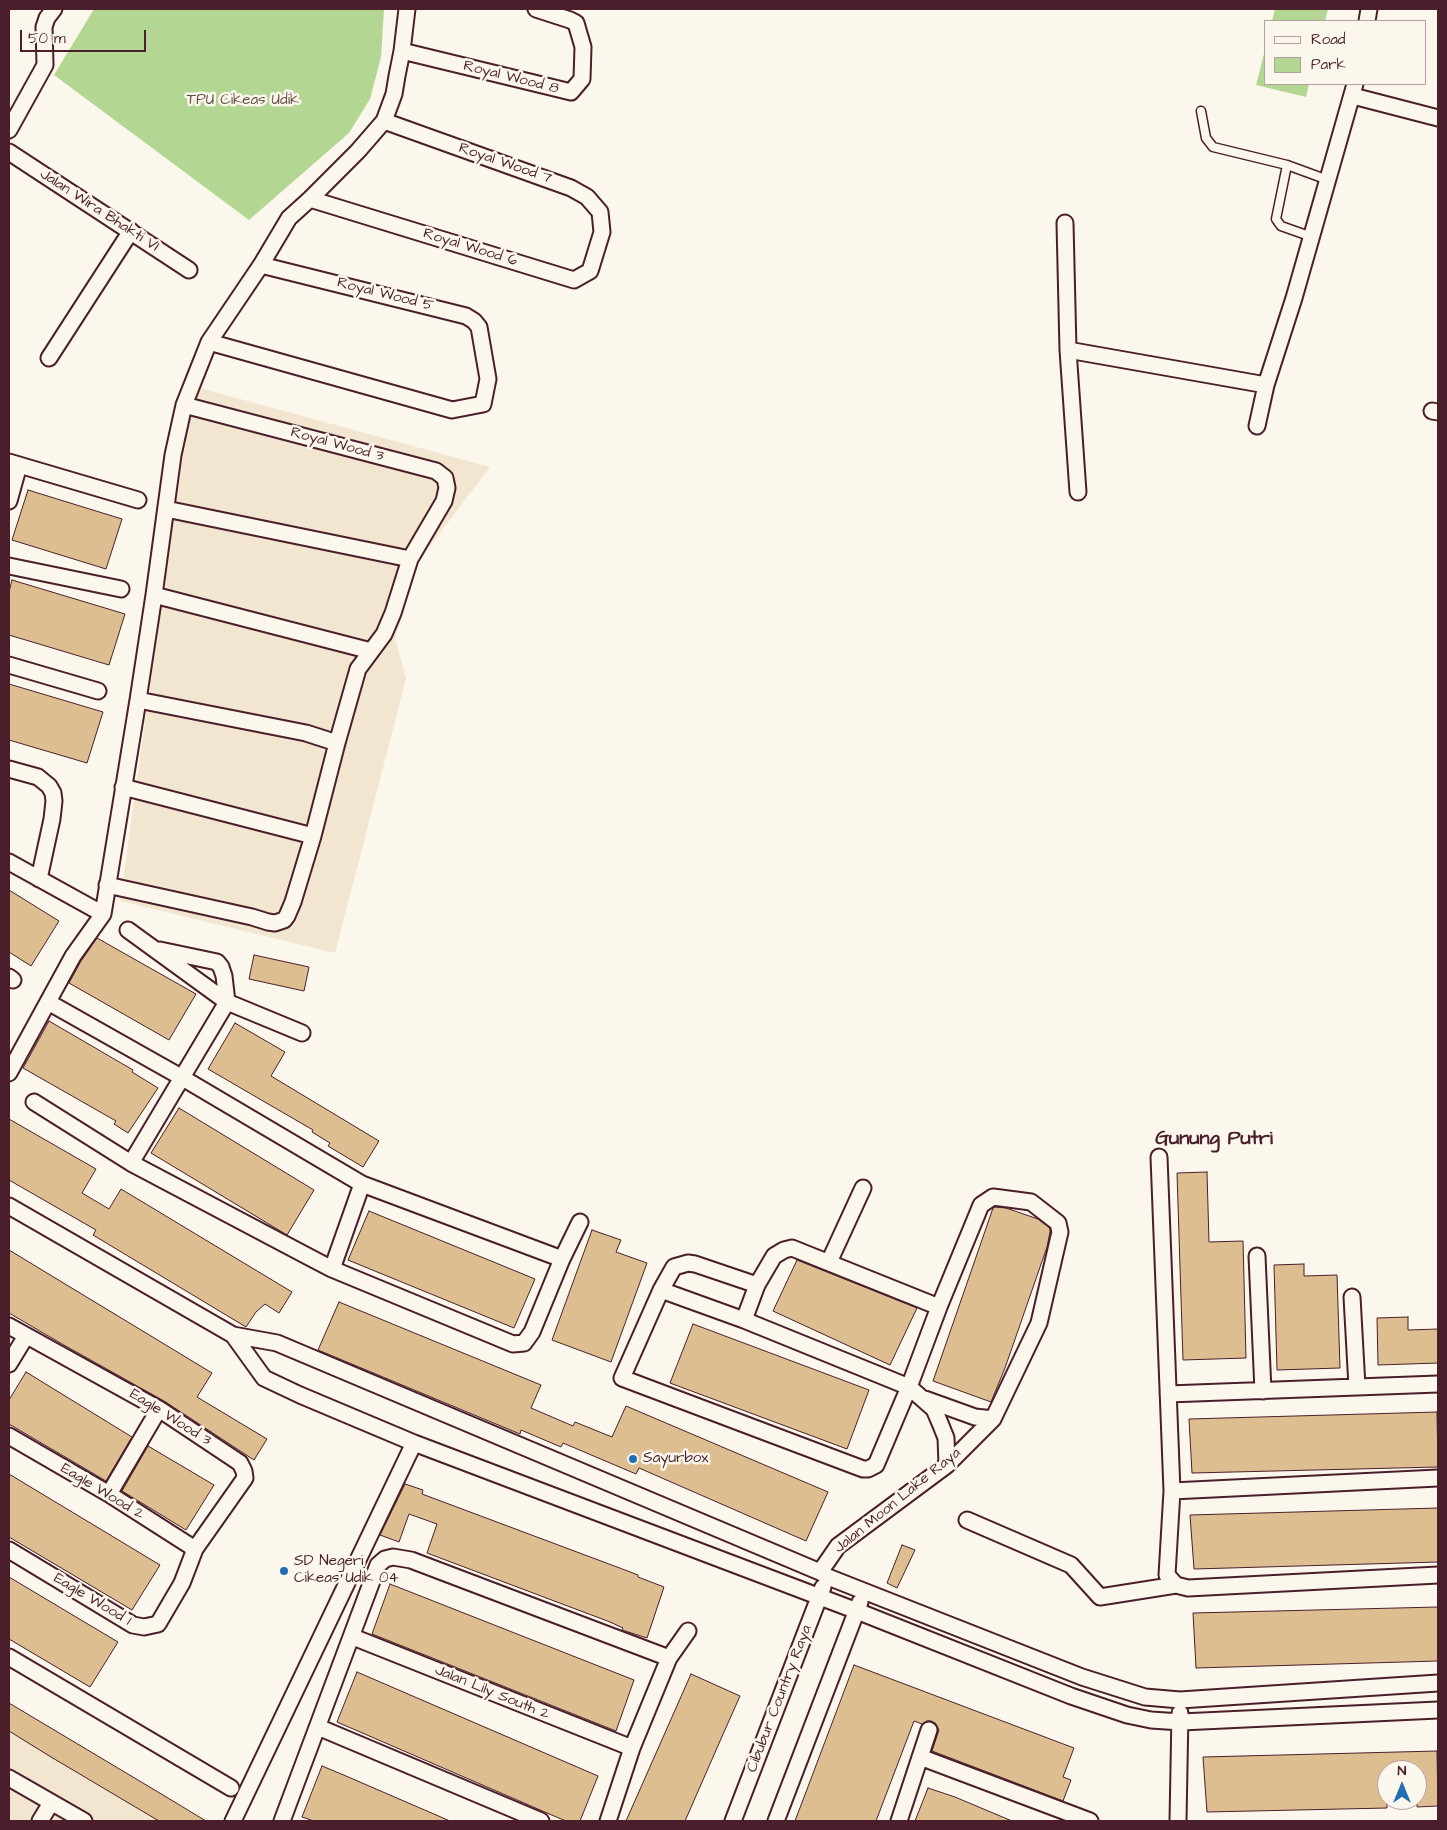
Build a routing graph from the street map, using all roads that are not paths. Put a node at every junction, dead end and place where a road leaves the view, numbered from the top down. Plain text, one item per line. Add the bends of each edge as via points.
1 (54, 9) edge
2 (407, 9) edge
3 (536, 9) edge
4 (402, 52) junction
5 (1354, 90) edge
6 (1201, 111) dead end
7 (1438, 118) edge
8 (384, 122) junction
9 (9, 130) edge
10 (9, 152) edge
11 (1287, 165) junction
12 (1328, 180) junction
13 (310, 199) junction
14 (1065, 224) dead end
15 (132, 231) junction
16 (602, 232) joint
17 (1312, 237) junction
18 (261, 265) junction
19 (189, 270) dead end
20 (208, 342) junction
21 (1068, 350) junction
22 (49, 358) dead end
23 (1266, 384) junction
24 (184, 405) junction
25 (1257, 426) dead end
26 (14, 464) edge
27 (1078, 492) dead end
28 (138, 500) dead end
29 (9, 501) edge
30 (166, 509) junction
31 (410, 559) junction
32 (9, 566) edge
33 (120, 589) dead end
34 (154, 596) junction
35 (370, 651) junction
36 (9, 665) edge
37 (98, 691) dead end
38 (138, 700) junction
39 (337, 743) junction
40 (9, 769) edge
41 (123, 787) junction
42 (313, 836) junction
43 (9, 862) edge
44 (39, 880) junction
45 (107, 884) junction
46 (103, 914) junction
47 (128, 930) dead end
48 (154, 949) junction
49 (48, 1002) junction
50 (227, 1002) junction
51 (302, 1033) dead end
52 (9, 1073) edge
53 (181, 1077) junction
54 (34, 1102) dead end
55 (1158, 1157) dead end
56 (131, 1163) junction
57 (362, 1184) junction
58 (863, 1188) dead end
59 (9, 1206) edge
60 (580, 1222) dead end
61 (1257, 1256) dead end
62 (562, 1259) junction
63 (829, 1262) junction
64 (332, 1268) junction
65 (757, 1284) junction
66 (661, 1290) junction
67 (1352, 1297) dead end
68 (938, 1308) junction
69 (744, 1320) junction
70 (9, 1326) edge
71 (233, 1335) junction
72 (26, 1336) junction
73 (9, 1364) edge
74 (1438, 1384) edge
75 (909, 1387) junction
76 (1357, 1387) junction
77 (1263, 1391) junction
78 (1168, 1394) junction
79 (923, 1399) junction
80 (159, 1409) junction
81 (993, 1419) junction
82 (9, 1436) edge
83 (414, 1443) junction
84 (947, 1465) junction
85 (1438, 1478) edge
86 (1172, 1491) junction
87 (109, 1494) junction
88 (966, 1520) dead end
89 (195, 1549) junction
90 (9, 1550) edge
91 (824, 1575) junction
92 (1438, 1575) edge
93 (1176, 1585) junction
94 (865, 1592) junction
95 (819, 1597) junction
96 (857, 1611) junction
97 (688, 1631) dead end
98 (353, 1638) junction
99 (9, 1658) edge
100 (669, 1658) junction
101 (1438, 1683) edge
102 (1180, 1700) junction
103 (1438, 1710) edge
104 (1181, 1722) junction
105 (318, 1727) junction
106 (929, 1730) dead end
107 (632, 1748) junction
108 (920, 1757) junction
109 (9, 1778) edge
110 (231, 1788) dead end
111 (51, 1803) junction
112 (506, 1814) edge
113 (40, 1821) edge
114 (84, 1821) edge
115 (233, 1821) edge
116 (284, 1821) edge
117 (541, 1821) edge
118 (608, 1821) edge
119 (733, 1821) edge
120 (776, 1821) edge
121 (899, 1821) edge
122 (1090, 1821) edge
123 (1178, 1821) edge

1 - 9 street via 44,27 45,66
2 - 4 street
3 - 4 street, Royal Wood 8 via 576,24 583,47 582,80 571,92
4 - 8 street via 394,94
5 - 7 street
5 - 12 street
6 - 11 lane via 1206,138 1213,147
8 - 13 street
8 - 16 street, Royal Wood 7 via 587,196 600,212
10 - 15 street, Jalan Wira Bhakti VI
11 - 12 lane
11 - 17 lane via 1276,219 1281,226
12 - 17 street
13 - 16 street, Royal Wood 6 via 574,280 590,271
13 - 18 street via 289,218
14 - 21 street
15 - 19 street, Jalan Wira Bhakti VI
15 - 22 street
17 - 23 street
18 - 20 street
18 - 20 street, Royal Wood 5 via 466,316 474,321 479,327 488,380 483,404 452,410
20 - 24 street
21 - 23 street
21 - 27 street
23 - 25 street
24 - 30 street
24 - 31 street, Royal Wood 3 via 436,471 445,478 444,501
26 - 28 street
26 - 29 street
30 - 31 street
30 - 34 street
31 - 35 street, Royal Wood 3 via 384,634
32 - 33 street
34 - 35 street
34 - 38 street
35 - 39 street, Royal Wood 3 via 358,669
36 - 37 street
38 - 39 street via 306,733
38 - 41 street
39 - 42 street, Royal Wood 3
40 - 44 street via 38,777 53,793 52,819
41 - 42 street
41 - 45 street
42 - 45 street, Royal Wood 3 via 290,909 284,920 275,923
43 - 44 street
44 - 46 street
45 - 46 street
46 - 49 street via 73,956
47 - 48 street
48 - 50 street
48 - 50 street via 217,962 224,976
49 - 52 street
49 - 53 street
50 - 51 street
50 - 53 street
53 - 56 street
53 - 57 street
54 - 56 street
55 - 78 street
56 - 64 street
57 - 62 street
57 - 64 street
58 - 63 street
59 - 71 street
60 - 62 street
61 - 77 street
62 - 64 street via 532,1332 524,1343 513,1344
63 - 65 street via 795,1248 784,1250 774,1256
63 - 68 street
65 - 66 street via 688,1263 674,1267
65 - 69 street
66 - 69 street
66 - 75 street via 622,1378 863,1469 876,1465
67 - 76 street
68 - 75 street
68 - 81 street, Jalan Moon Lake Raya via 984,1202 993,1197 1031,1202 1058,1223 1060,1232 1039,1324
69 - 75 street
70 - 72 street, Eagle Wood 3
71 - 83 street via 264,1378
71 - 91 street via 277,1343
72 - 73 street
72 - 80 street, Eagle Wood 3
74 - 76 street
75 - 79 street
76 - 77 street
77 - 78 street
78 - 86 street
79 - 81 street via 975,1417
79 - 84 street via 934,1410 946,1438
80 - 87 street
80 - 89 street, Eagle Wood 3 via 240,1463 244,1471 245,1478
81 - 84 street, Jalan Moon Lake Raya
82 - 87 street, Eagle Wood 2
83 - 95 street
83 - 115 street
84 - 91 street, Jalan Moon Lake Raya via 838,1546
85 - 86 street
86 - 93 street via 1167,1575
87 - 89 street, Eagle Wood 2
88 - 93 street via 1071,1565 1100,1597
89 - 90 street, Eagle Wood 1 via 182,1583 158,1624 144,1626 133,1625
91 - 94 street
91 - 95 street, Cibubur Country Raya
92 - 93 street via 1188,1588
94 - 96 street
94 - 102 street via 1082,1677 1145,1697
95 - 96 street
95 - 119 street, Cibubur Country Raya
96 - 104 street via 1071,1696 1151,1720
96 - 120 street
97 - 100 street
98 - 100 street via 378,1565 393,1556
98 - 105 street
98 - 107 street, Jalan Lily South 2
99 - 110 street
100 - 107 street
101 - 102 street
102 - 104 street
103 - 104 street
104 - 123 street
105 - 112 street
105 - 116 street
106 - 108 street
107 - 118 street
108 - 121 street
108 - 122 street
109 - 111 street
111 - 113 street
111 - 114 street
112 - 117 street

